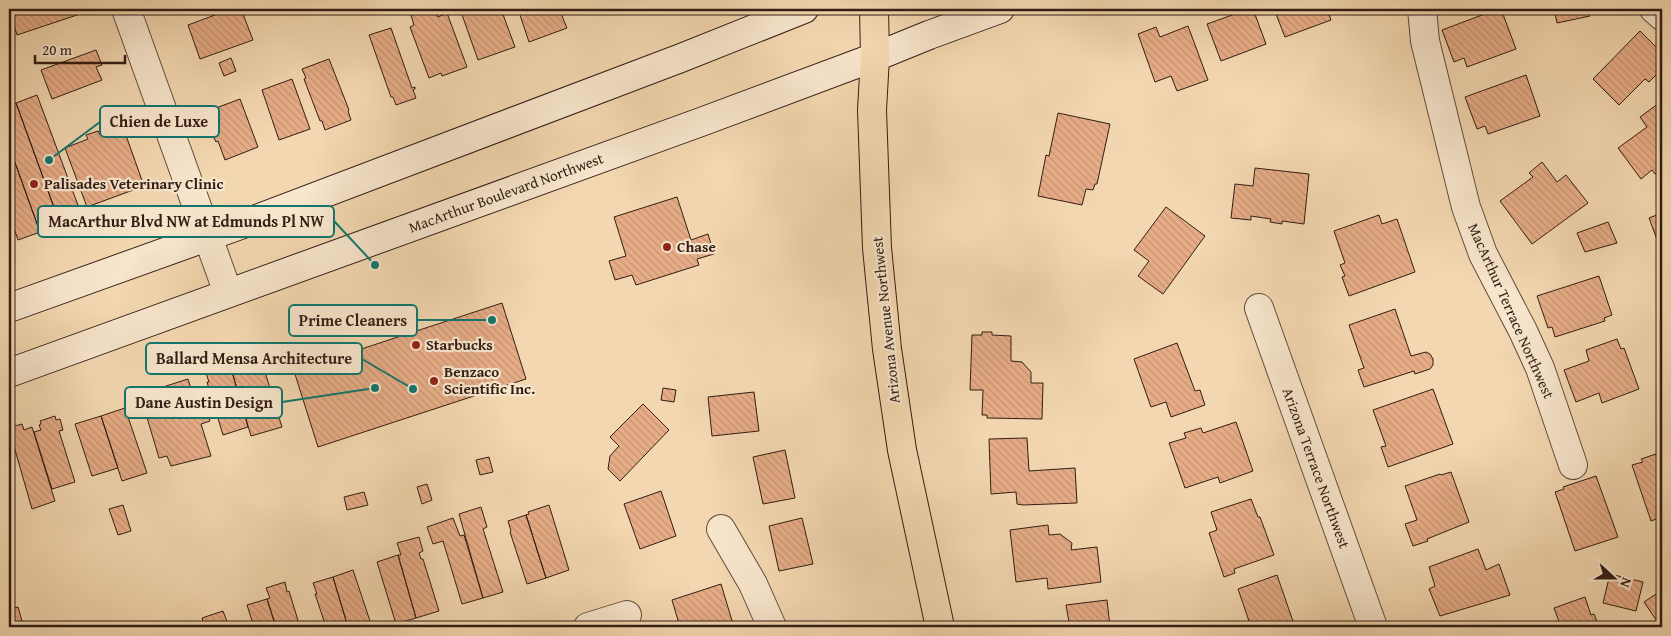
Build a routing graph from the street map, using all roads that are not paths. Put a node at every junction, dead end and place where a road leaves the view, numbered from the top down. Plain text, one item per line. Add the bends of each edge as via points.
1 (126, 9) edge
2 (804, 9) edge
3 (874, 9) edge
4 (1000, 9) edge
5 (1422, 9) edge
6 (1654, 9) edge
7 (1662, 16) edge
8 (874, 57) junction
9 (208, 237) junction
10 (228, 293) junction
11 (9, 308) edge
12 (1259, 308) dead end
13 (9, 373) edge
14 (1574, 465) dead end
15 (721, 529) dead end
16 (627, 615) dead end
17 (588, 627) edge
18 (772, 627) edge
19 (940, 627) edge
20 (1373, 627) edge

1 - 9 main road
2 - 9 main road
3 - 8 main road, Arizona Avenue Northwest
4 - 8 main road, MacArthur Boulevard Northwest
5 - 14 main road, MacArthur Terrace Northwest via 1425,40 1466,207 1483,254 1540,368
6 - 7 main road
8 - 10 main road, MacArthur Boulevard Northwest
8 - 19 main road, Arizona Avenue Northwest via 872,110 877,248 887,349 902,450
9 - 10 main road
9 - 11 main road
10 - 13 main road, MacArthur Boulevard Northwest
12 - 20 main road, Arizona Terrace Northwest
15 - 18 main road via 753,584
16 - 17 main road

